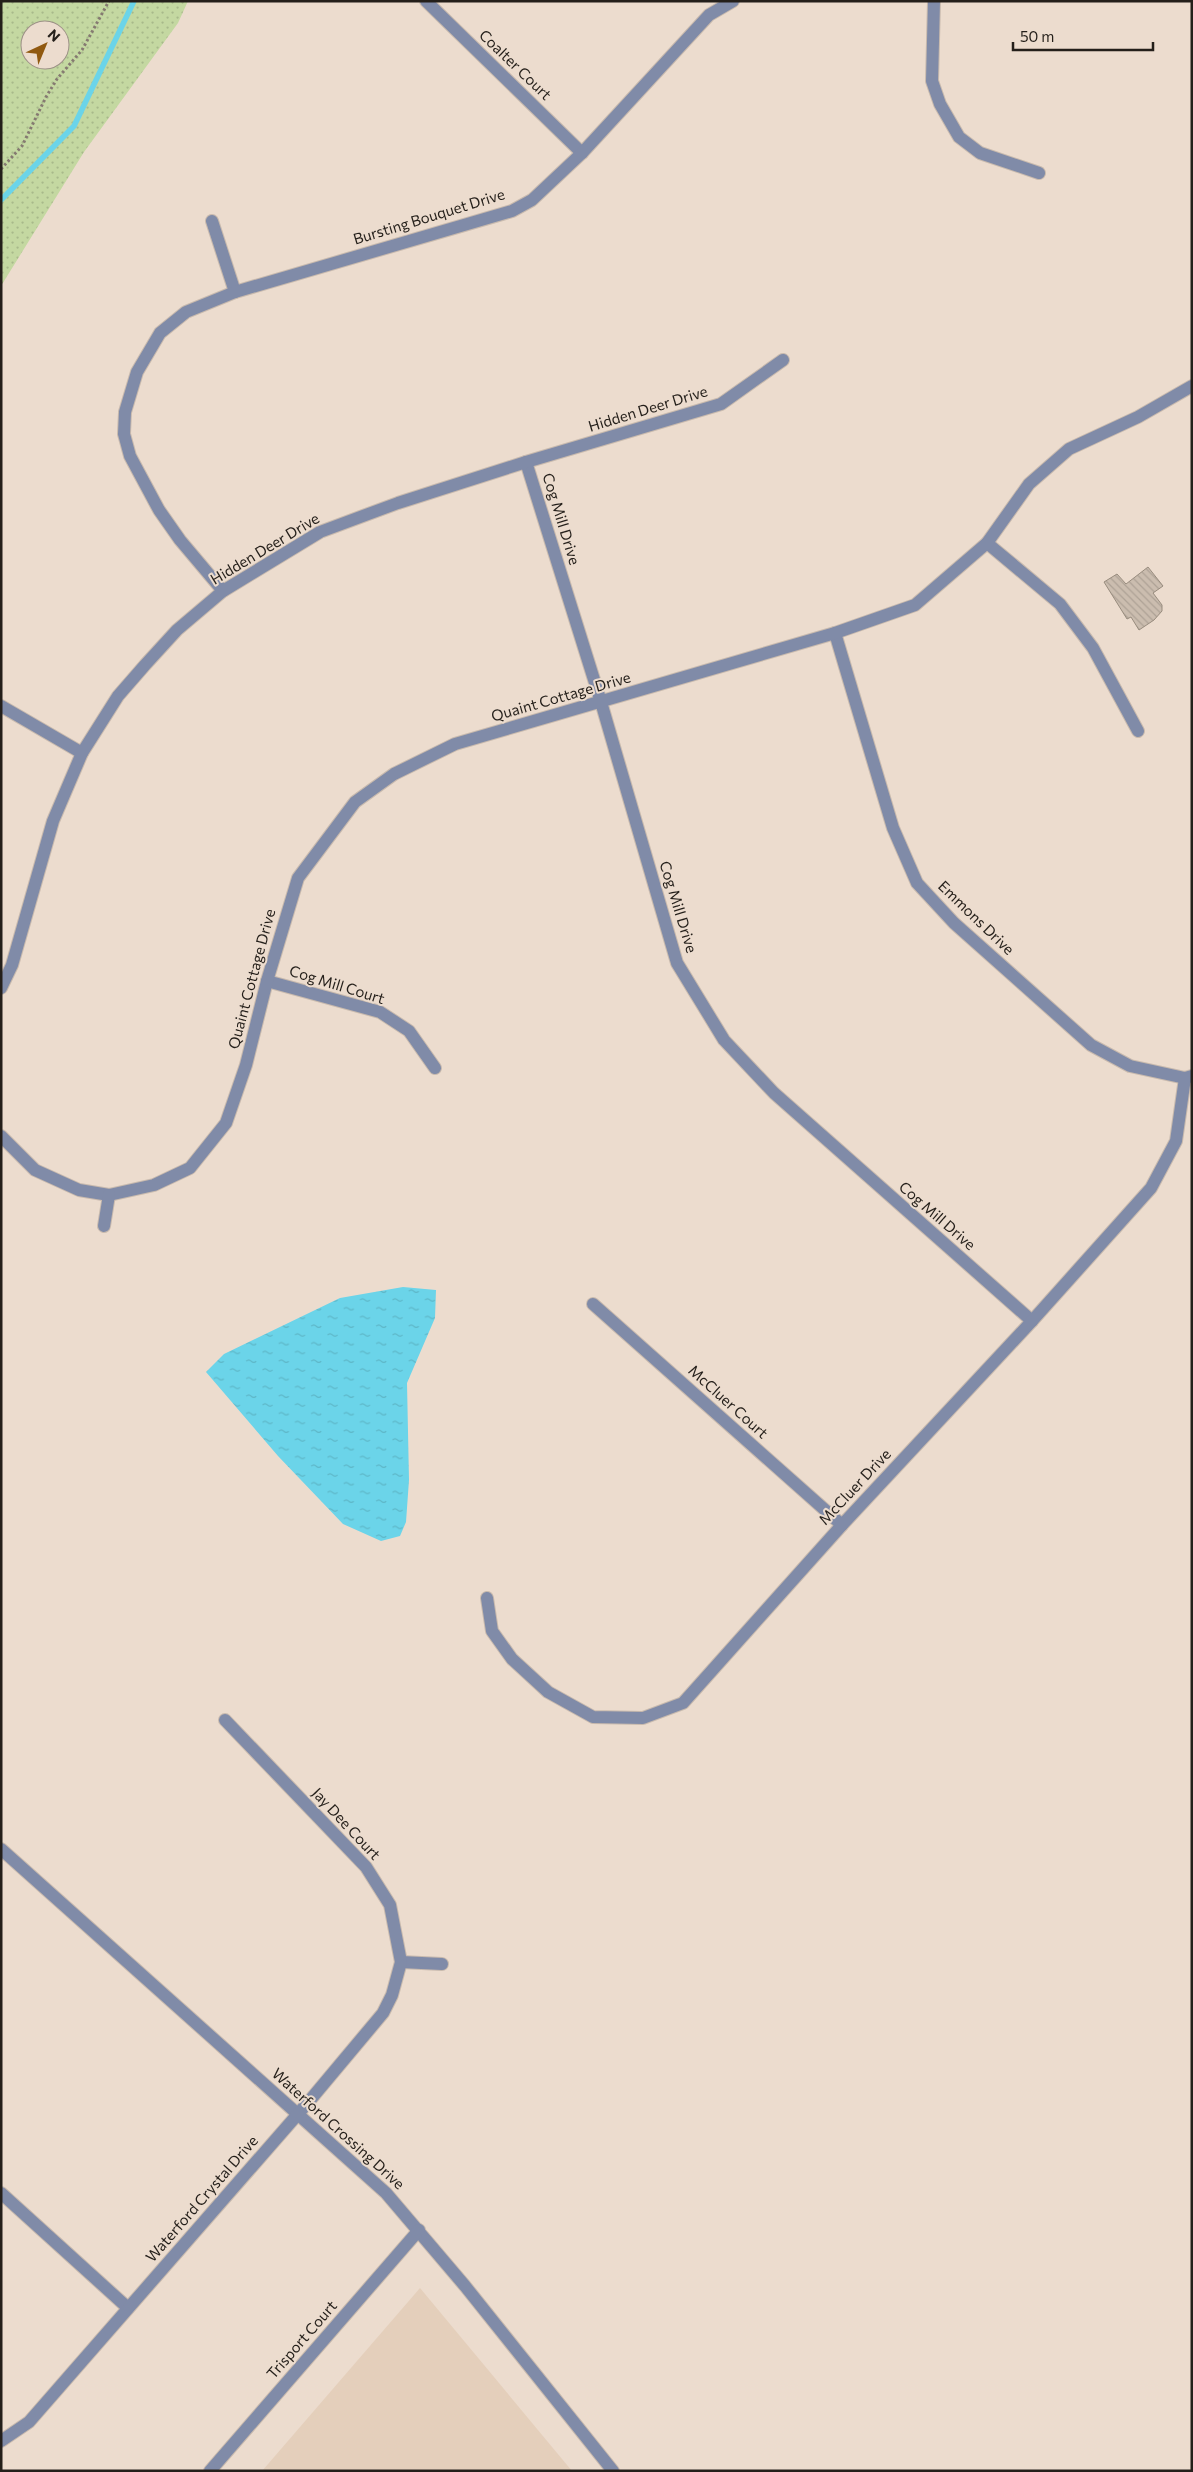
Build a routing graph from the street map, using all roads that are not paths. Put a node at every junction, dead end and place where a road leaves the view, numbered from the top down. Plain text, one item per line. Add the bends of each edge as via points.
1 (426, 1) edge
2 (733, 1) edge
3 (934, 1) edge
4 (582, 153) junction
5 (1039, 173) dead end
6 (212, 221) dead end
7 (235, 292) junction
8 (783, 360) dead end
9 (1192, 386) edge
10 (526, 462) junction
11 (987, 543) junction
12 (223, 590) junction
13 (835, 633) junction
14 (601, 702) junction
15 (1, 706) edge
16 (1138, 731) dead end
17 (82, 753) junction
18 (267, 980) junction
19 (1, 988) edge
20 (435, 1068) dead end
21 (1188, 1077) edge
22 (1, 1136) edge
23 (109, 1194) junction
24 (104, 1226) dead end
25 (594, 1304) dead end
26 (1032, 1321) junction
27 (842, 1525) junction
28 (487, 1598) dead end
29 (225, 1720) dead end
30 (1, 1849) edge
31 (401, 1962) junction
32 (442, 1964) dead end
33 (298, 2114) junction
34 (1, 2193) edge
35 (419, 2230) junction
36 (128, 2308) junction
37 (1, 2441) edge
38 (210, 2471) edge
39 (613, 2471) edge

1 - 4 street, Coalter Court
2 - 4 street, Bursting Bouquet Drive via 709,16
3 - 5 street via 932,81 940,104 959,137 980,153
4 - 7 street, Bursting Bouquet Drive via 532,200 512,211
6 - 7 street
7 - 12 street, Bursting Bouquet Drive via 186,312 160,333 137,372 125,412 124,434 130,456 159,510
8 - 10 street, Hidden Deer Drive via 721,404
9 - 11 street, Quaint Cottage Drive via 1138,417 1069,448 1029,484
10 - 12 street, Hidden Deer Drive via 320,532
10 - 14 street, Cog Mill Drive
11 - 13 street, Quaint Cottage Drive via 915,605
11 - 16 street via 1060,604 1093,648
12 - 17 street, Hidden Deer Drive via 178,630 118,696
13 - 14 street, Quaint Cottage Drive
13 - 21 street, Emmons Drive via 893,828 917,883 954,923 1091,1045 1130,1066
14 - 18 street, Quaint Cottage Drive via 455,744 394,774 355,802 298,878
14 - 26 street, Cog Mill Drive via 677,962 724,1040 784,1103
15 - 17 street
17 - 19 street, Hidden Deer Drive via 53,821 12,965
18 - 20 street, Cog Mill Court via 380,1012 408,1030
18 - 23 street, Quaint Cottage Drive via 246,1065 226,1123 190,1168 154,1185
21 - 26 street, McCluer Drive via 1176,1140 1151,1188
22 - 23 street, Quaint Cottage Drive via 35,1170 79,1190
23 - 24 street
25 - 27 street, McCluer Court
26 - 27 street, McCluer Drive
27 - 28 street, McCluer Drive via 683,1703 643,1718 593,1717 548,1692 512,1659 492,1631
29 - 31 street, Jay Dee Court via 366,1867 390,1905
30 - 33 street, Waterford Crossing Drive
31 - 32 street
31 - 33 street, Waterford Crystal Drive via 383,2014
33 - 35 street, Waterford Crossing Drive via 386,2193
33 - 36 street, Waterford Crystal Drive
34 - 36 street
35 - 38 street, Trisport Court
35 - 39 street, Waterford Crossing Drive
36 - 37 street, Waterford Crystal Drive via 29,2422

